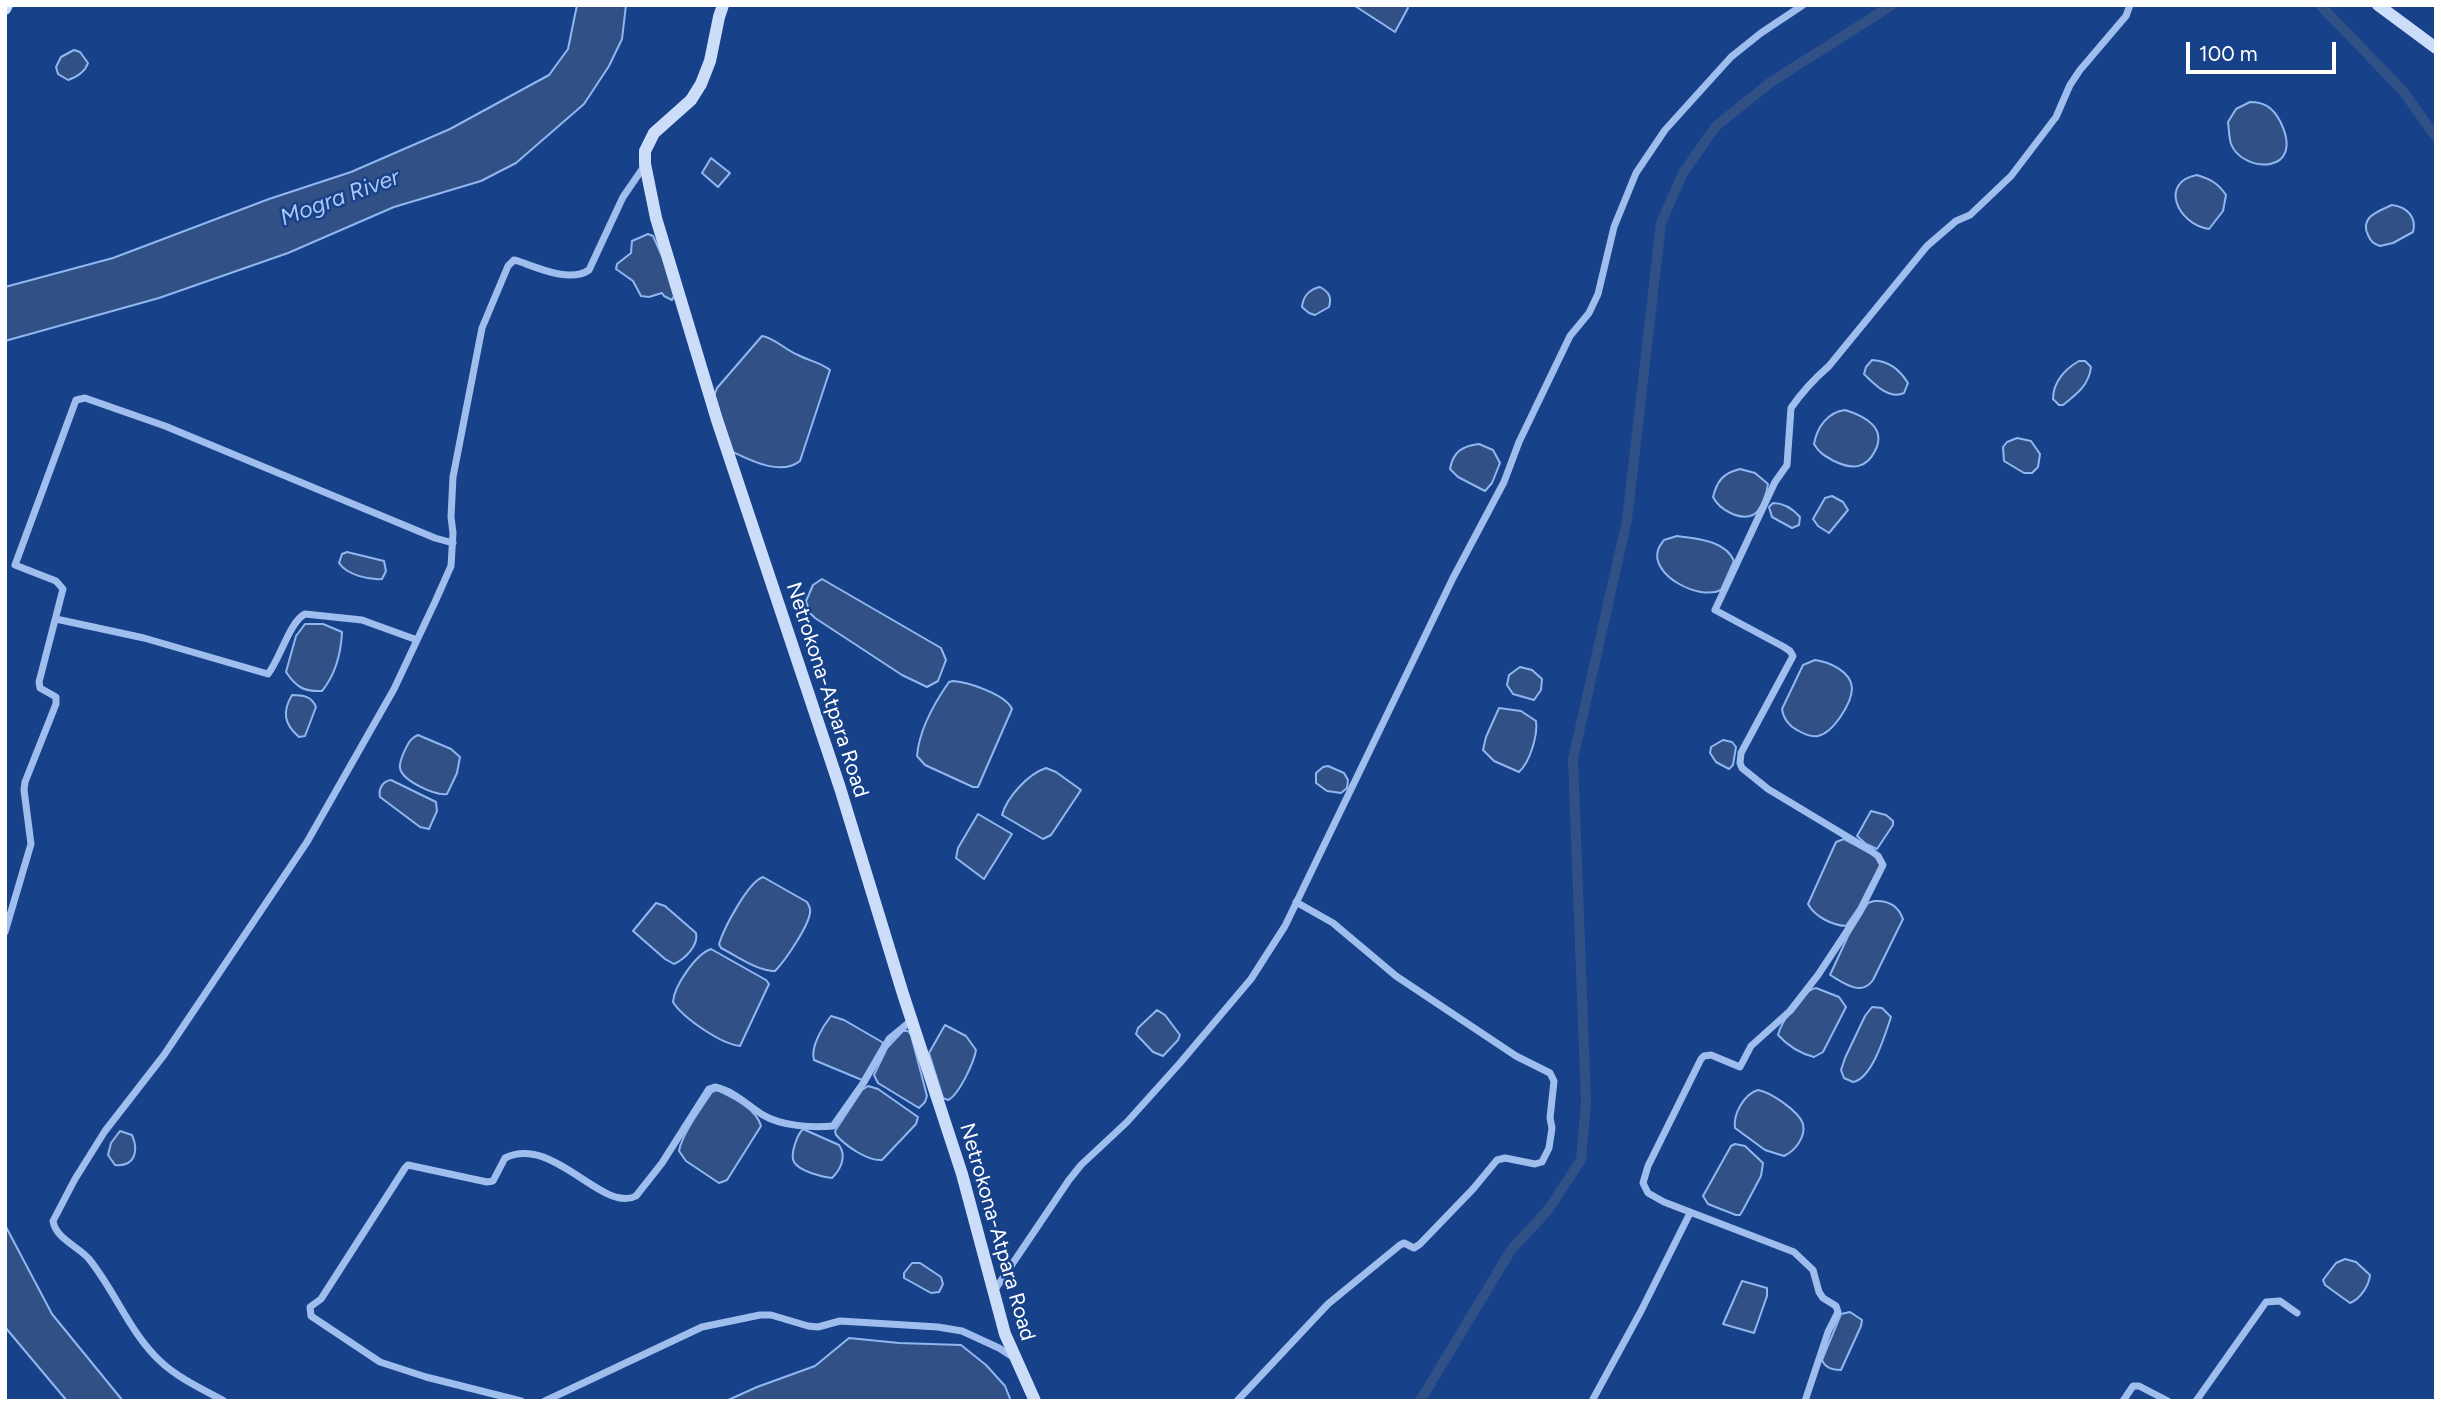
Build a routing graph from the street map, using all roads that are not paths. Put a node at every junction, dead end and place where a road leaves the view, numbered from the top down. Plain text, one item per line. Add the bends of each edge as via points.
1 (723, 5) edge
2 (1803, 5) edge
3 (2130, 5) edge
4 (2378, 5) edge
5 (2436, 48) edge
6 (645, 164) junction
7 (453, 543) junction
8 (56, 619) junction
9 (417, 640) junction
10 (1296, 902) junction
11 (5, 932) edge
12 (912, 1020) junction
13 (1690, 1213) junction
14 (994, 1292) junction
15 (2297, 1312) dead end
16 (1016, 1359) junction
17 (224, 1401) edge
18 (521, 1401) edge
19 (545, 1401) edge
20 (1035, 1401) edge
21 (1237, 1401) edge
22 (1592, 1401) edge
23 (1805, 1401) edge
24 (2123, 1401) edge
25 (2168, 1401) edge
26 (2196, 1401) edge

1 - 6 street via 702,84 654,134 645,151
2 - 10 street via 1731,57 1665,130 1636,173 1614,227 1598,294 1570,336 1504,482
3 - 13 street via 2070,85 2056,117 2011,176 1970,215 1927,246 1791,408 1787,465 1716,608 1793,656 1746,742 1742,768 1768,789 1871,851 1883,865 1818,975 1790,1011 1751,1046 1740,1067 1711,1055 1701,1059 1643,1183 1648,1193
4 - 5 street
6 - 7 street via 623,197 589,270 579,276 514,260 508,265 482,328 453,477
6 - 12 street, Netrokona-Atpara Road via 681,305
7 - 8 street via 85,398 72,405 15,565 62,586
7 - 9 street via 451,566
8 - 9 street via 144,638 268,674 296,620 305,614 362,620
8 - 11 street via 39,682 40,688 56,697 56,705 25,782 31,844
9 - 17 street via 307,842 164,1055 105,1131 53,1220 57,1232 92,1262 159,1361
10 - 14 street via 1251,979 1136,1112 1069,1180
10 - 21 street via 1333,923 1396,976 1516,1056 1550,1073 1554,1081 1552,1128 1542,1162 1497,1160 1420,1244 1414,1248 1400,1245 1328,1304
12 - 14 street, Netrokona-Atpara Road
12 - 18 street via 889,1039 833,1126 773,1119 727,1091 709,1090 662,1163 632,1199 592,1185 553,1160 520,1152 505,1158 493,1181 487,1182 408,1165 321,1299 310,1307 311,1316 380,1362
13 - 22 street
13 - 23 street via 1794,1252 1814,1270 1823,1298 1838,1312
14 - 16 street, Netrokona-Atpara Road
15 - 26 street via 2280,1300 2266,1302
16 - 19 street via 962,1331 840,1321 818,1327 760,1315 702,1327
16 - 20 street, Netrokona-Atpara Road
24 - 25 street via 2133,1386

